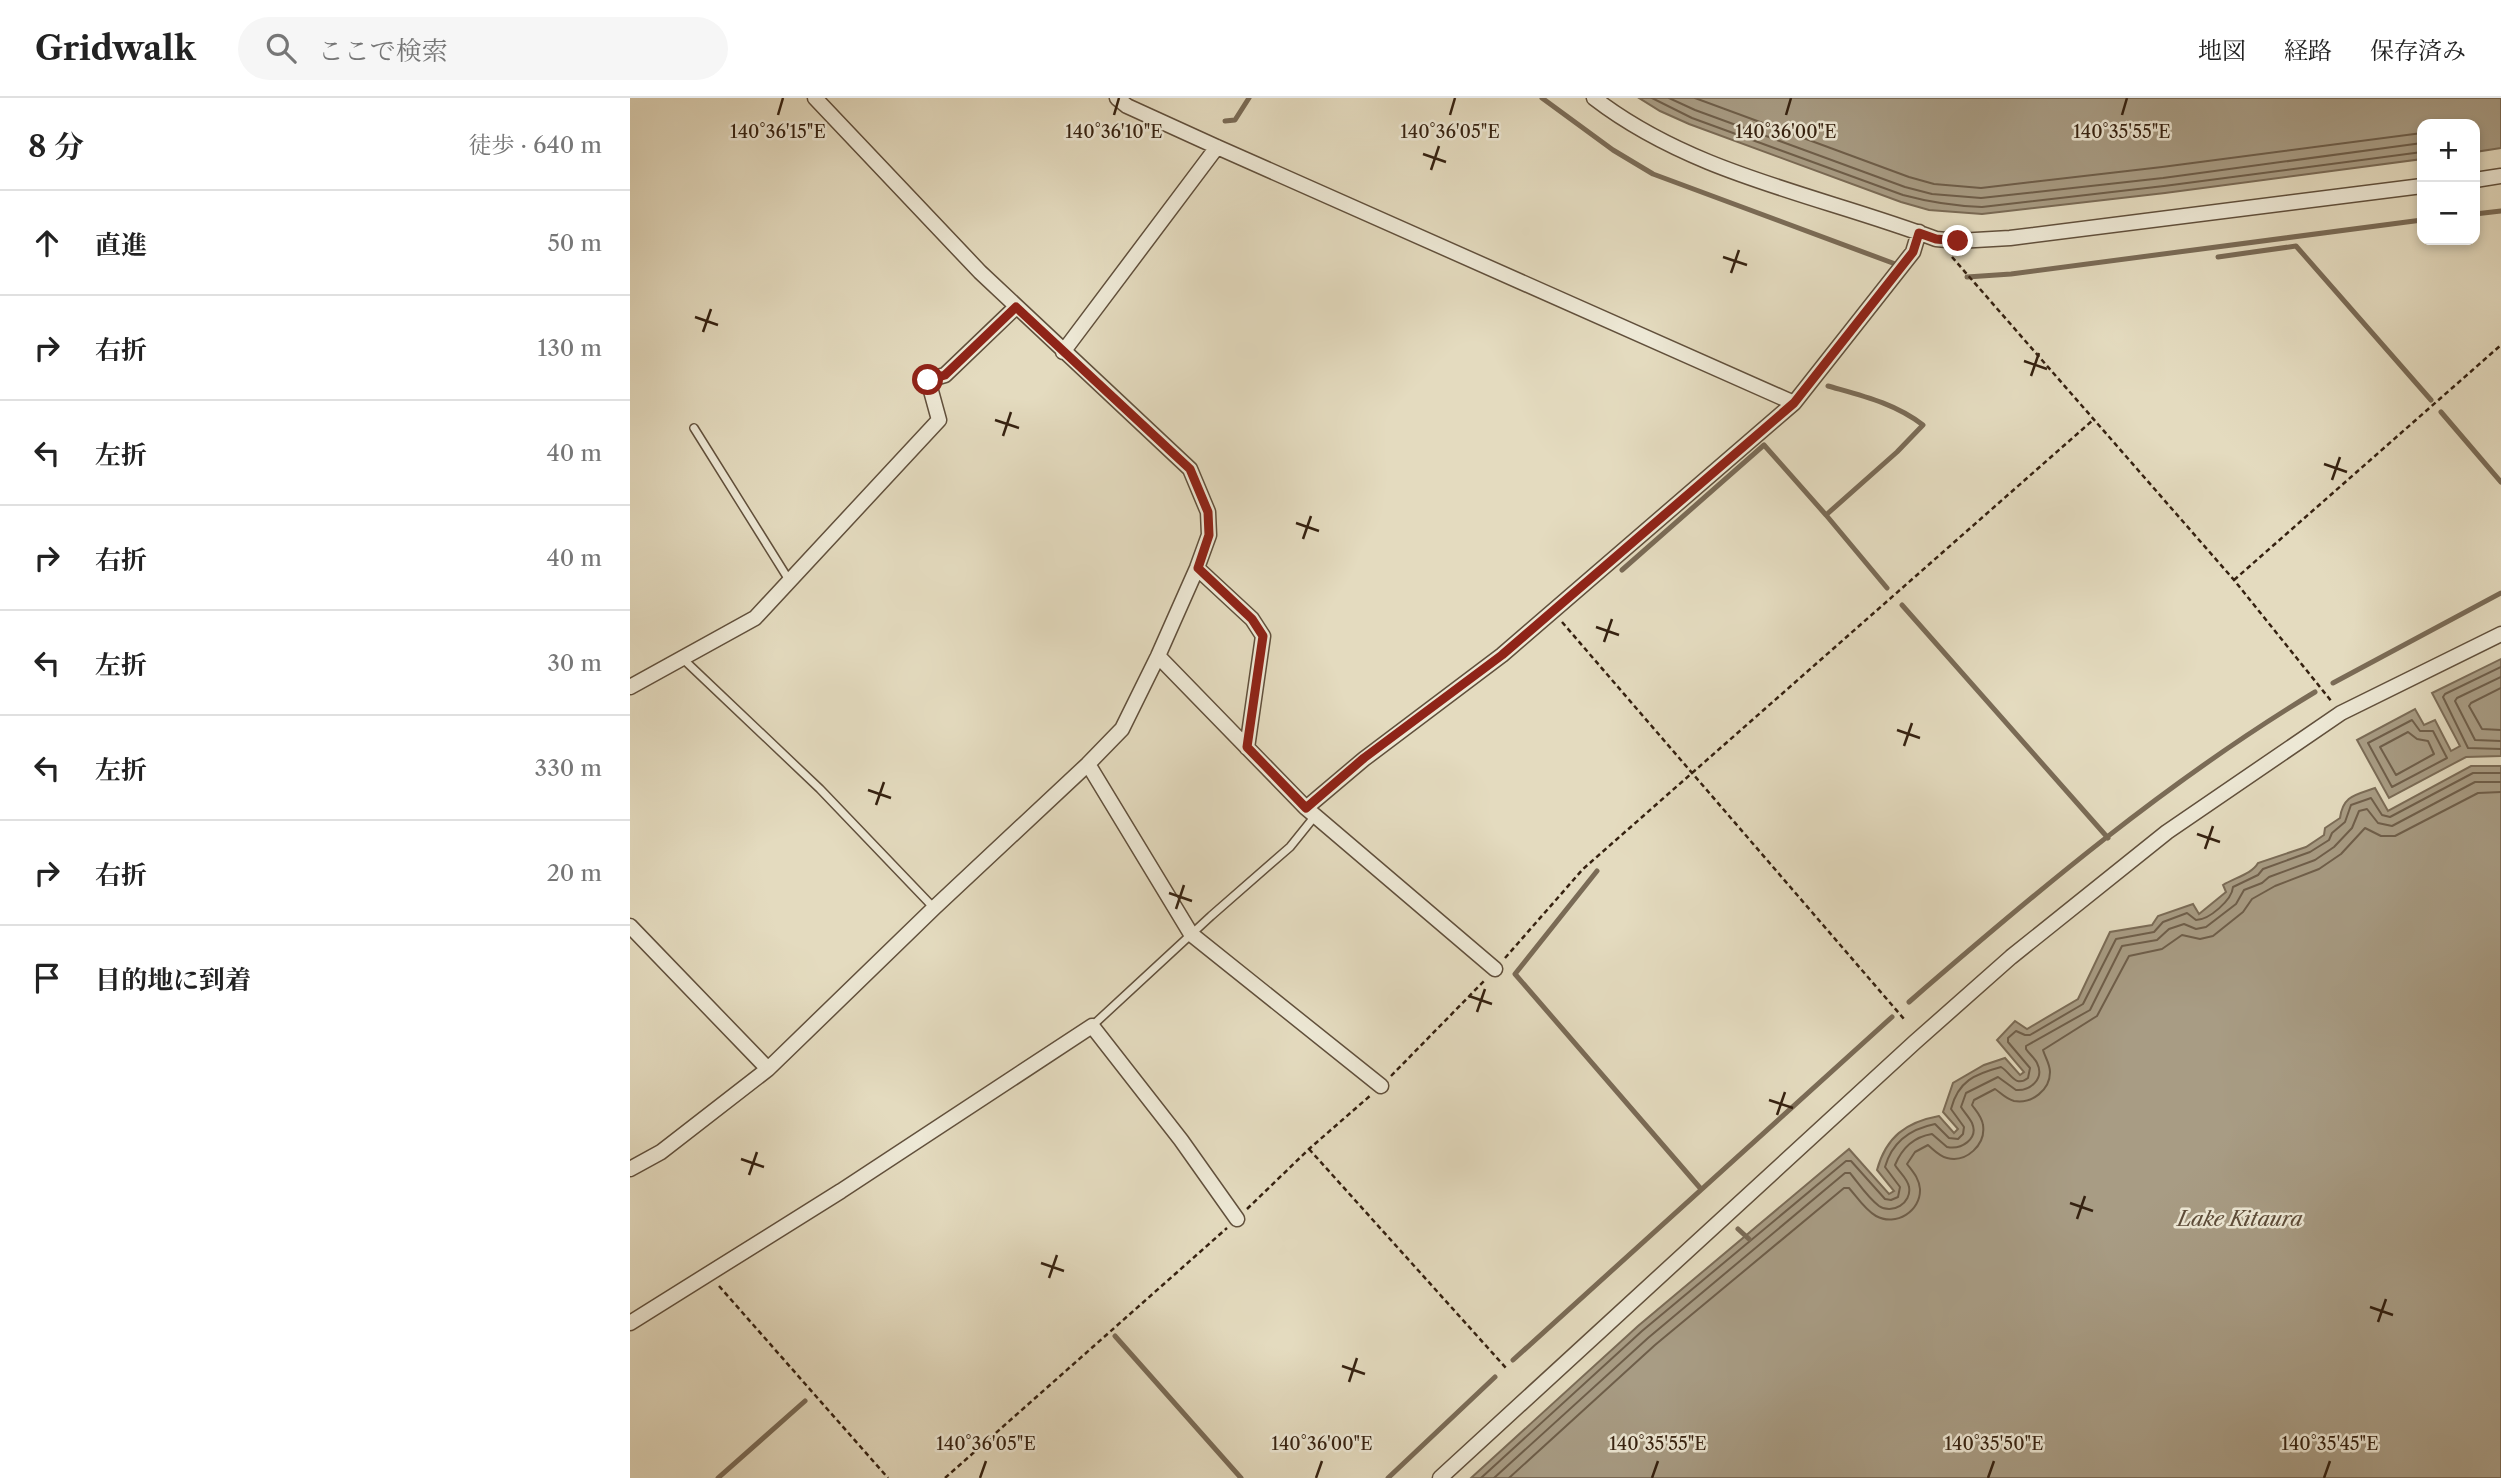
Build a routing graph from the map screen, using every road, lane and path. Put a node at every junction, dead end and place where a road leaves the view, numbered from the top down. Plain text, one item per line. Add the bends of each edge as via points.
1 (815, 98) edge
2 (1117, 98) edge
3 (1594, 98) edge
4 (1217, 147) junction
5 (2501, 176) edge
6 (2480, 179) edge
7 (2417, 187) edge
8 (1919, 233) junction
9 (1936, 239) junction
10 (1016, 307) junction
11 (2501, 345) edge
12 (1063, 352) junction
13 (1794, 403) junction
14 (2093, 420) junction
15 (694, 428) dead end
16 (1198, 568) junction
17 (789, 580) junction
18 (2234, 580) junction
19 (1553, 612) junction
20 (2501, 634) edge
21 (1158, 656) junction
22 (681, 657) junction
23 (630, 687) edge
24 (2341, 713) junction
25 (1247, 747) junction
26 (1088, 764) junction
27 (1691, 772) junction
28 (1311, 812) junction
29 (934, 908) junction
30 (630, 926) edge
31 (1191, 934) junction
32 (1495, 969) junction
33 (1905, 1019) dead end
34 (1092, 1026) junction
35 (768, 1069) junction
36 (1381, 1086) junction
37 (1309, 1149) junction
38 (630, 1169) edge
39 (1237, 1219) junction
40 (707, 1273) junction
41 (630, 1323) edge
42 (1506, 1368) dead end
43 (888, 1478) edge
44 (945, 1478) edge
45 (1440, 1478) edge

1 - 10 street
2 - 4 street
3 - 8 street via 1623,121 1688,154
4 - 12 street
4 - 13 street
5 - 6 street
7 - 9 street via 2010,238
8 - 9 street
8 - 13 street via 1913,252
9 - 14 path
10 - 12 street
10 - 17 street via 945,375 928,380 939,420
11 - 18 path
12 - 16 street via 1190,469 1208,512 1209,535
13 - 19 street
14 - 18 path
14 - 27 path
15 - 17 lane
16 - 21 street
16 - 25 street via 1252,619 1263,636
17 - 22 street via 754,618
18 - 24 path
19 - 27 path
19 - 28 street via 1364,758
20 - 24 street
21 - 25 street
21 - 26 street via 1122,729
22 - 23 street
22 - 29 lane via 820,789
24 - 45 street via 2167,832 2011,957
25 - 28 street
26 - 29 street
26 - 31 street
27 - 32 path via 1583,869
27 - 33 path
28 - 31 lane via 1290,847
28 - 32 street
29 - 35 street
30 - 35 street
31 - 34 lane
31 - 36 street
32 - 36 path
34 - 39 street
34 - 40 street
35 - 38 street via 661,1152
36 - 37 path
37 - 39 path
37 - 42 path
39 - 44 path
40 - 41 street
40 - 43 path

